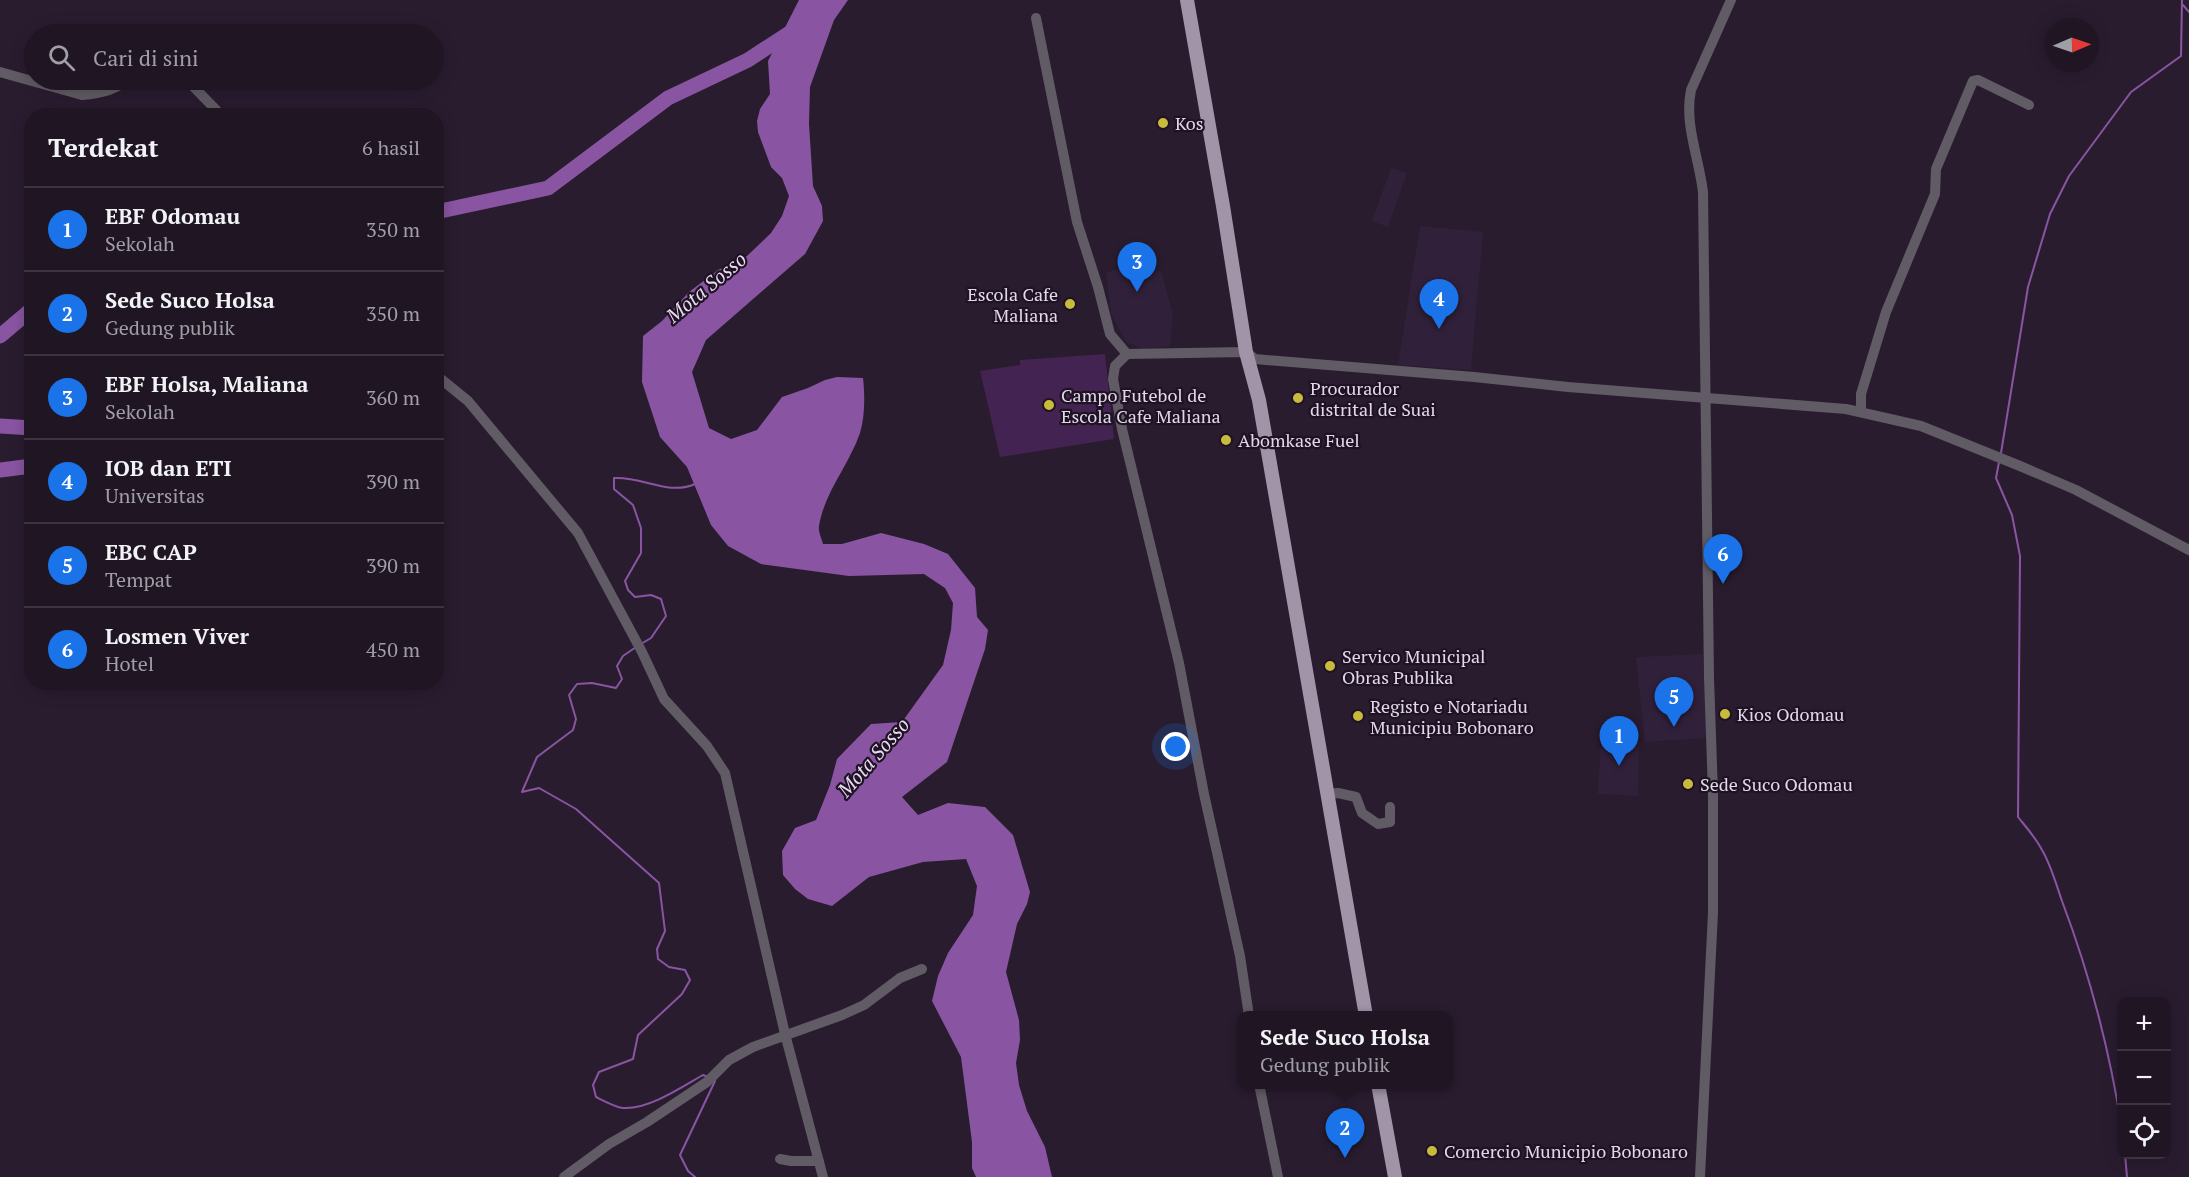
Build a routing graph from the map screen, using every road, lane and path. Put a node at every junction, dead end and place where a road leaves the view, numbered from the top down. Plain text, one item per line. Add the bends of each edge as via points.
1 (1187, 0) edge
2 (1731, 0) edge
3 (1036, 18) dead end
4 (0, 72) edge
5 (24, 79) edge
6 (64, 90) edge
7 (108, 90) edge
8 (197, 90) edge
9 (2030, 105) dead end
10 (214, 108) edge
11 (1246, 352) junction
12 (1127, 354) junction
13 (444, 382) edge
14 (1705, 398) junction
15 (1861, 412) junction
16 (2189, 550) edge
17 (1327, 794) junction
18 (1390, 807) dead end
19 (922, 969) dead end
20 (1248, 1011) edge
21 (1365, 1011) edge
22 (785, 1034) junction
23 (1260, 1089) edge
24 (1379, 1089) edge
25 (780, 1159) dead end
26 (819, 1161) junction
27 (564, 1177) edge
28 (823, 1177) edge
29 (1278, 1177) edge
30 (1395, 1177) edge
31 (1700, 1177) edge

1 - 11 main road
2 - 14 street via 1689,101 1693,147 1703,192
3 - 12 street via 1077,222 1110,334
4 - 5 street
6 - 7 street via 82,95
8 - 10 street
9 - 15 street via 1973,81 1936,169 1935,194 1886,312 1860,394
11 - 12 street
11 - 14 street via 1255,359
11 - 17 main road via 1258,400
12 - 20 street via 1115,366 1113,380 1122,429 1179,663
13 - 22 street via 468,401 578,533 664,699 707,746 724,773
14 - 15 street
14 - 31 street via 1713,912
15 - 16 street via 1921,426 2020,466 2076,490
17 - 18 street via 1338,792 1356,797 1362,813 1378,824 1390,822
17 - 21 main road
19 - 22 street via 900,978 864,1005
22 - 26 street
22 - 27 street via 729,1060 712,1079 609,1143
23 - 29 street
24 - 30 main road
25 - 26 street
26 - 28 street

